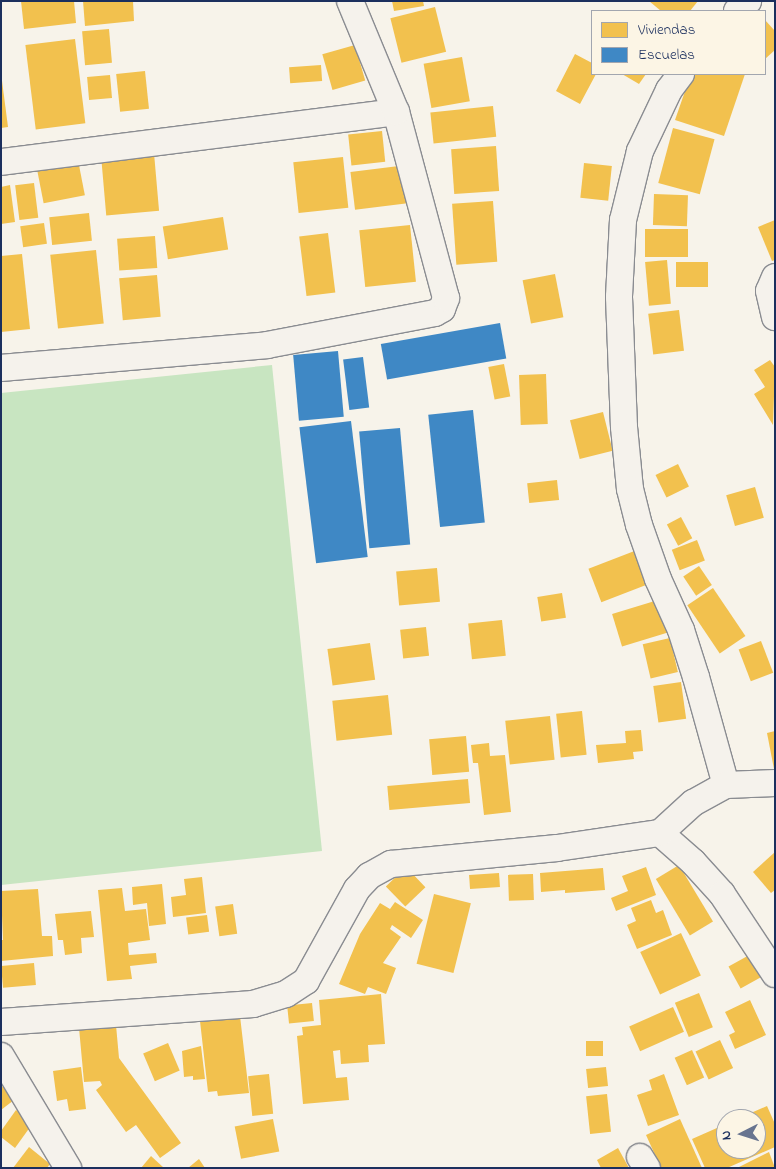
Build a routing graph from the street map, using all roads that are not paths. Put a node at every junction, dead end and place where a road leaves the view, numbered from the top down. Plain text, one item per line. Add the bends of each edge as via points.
1 (350, 1) edge
2 (748, 1) edge
3 (738, 10) edge
4 (680, 75) edge
5 (396, 112) junction
6 (1, 162) edge
7 (775, 277) edge
8 (775, 317) edge
9 (1, 368) edge
10 (775, 783) edge
11 (726, 785) junction
12 (660, 833) junction
13 (775, 974) edge
14 (1, 1022) edge
15 (1, 1056) edge
16 (68, 1168) edge

1 - 5 street
2 - 3 street
4 - 11 street via 669,90 640,151 623,220 619,296 624,427 630,489 639,525 681,630
5 - 6 street
5 - 9 street via 446,298 442,309 435,313 267,345
7 - 8 street via 768,291
10 - 11 street
11 - 12 street via 693,803
12 - 13 street via 722,894
12 - 14 street via 557,848 391,864 369,876 357,889 306,981 286,994 253,1004
15 - 16 street

